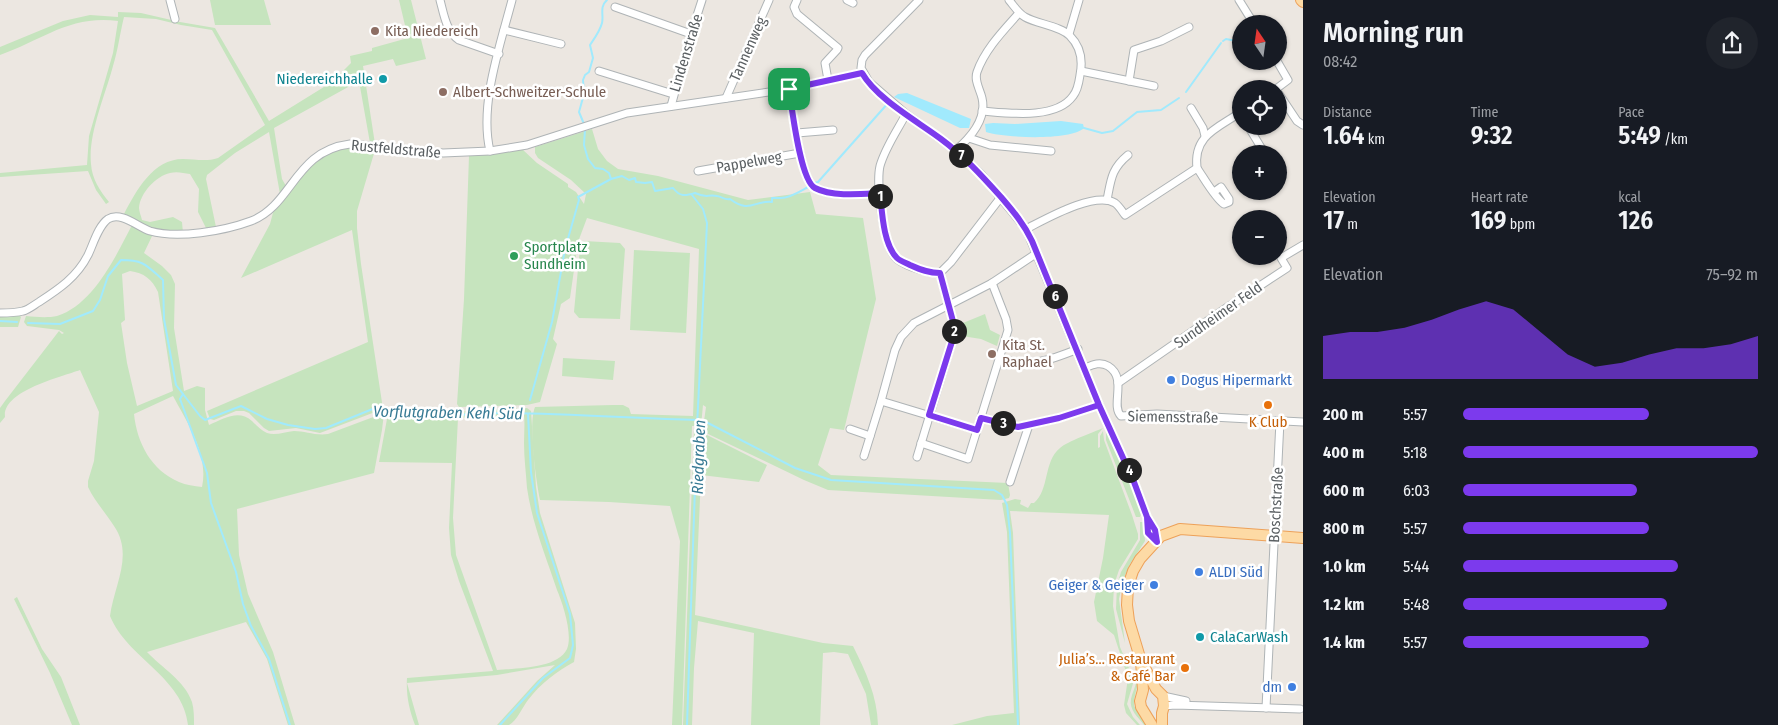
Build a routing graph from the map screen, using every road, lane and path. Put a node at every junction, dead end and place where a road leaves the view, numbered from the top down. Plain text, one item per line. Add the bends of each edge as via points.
1 (170, 0) edge
2 (440, 0) edge
3 (512, 0) edge
4 (702, 0) edge
5 (769, 0) edge
6 (797, 0) edge
7 (918, 0) edge
8 (1009, 0) edge
9 (1078, 0) edge
10 (1238, 0) edge
11 (616, 7) dead end
12 (1019, 13) junction
13 (1248, 15) edge
14 (175, 19) dead end
15 (1189, 27) dead end
16 (504, 30) junction
17 (691, 34) junction
18 (1068, 34) junction
19 (561, 44) dead end
20 (499, 54) junction
21 (1282, 70) edge
22 (599, 71) dead end
23 (1081, 71) junction
24 (862, 73) junction
25 (828, 80) junction
26 (1129, 81) junction
27 (1287, 81) edge
28 (1154, 86) dead end
29 (789, 89) junction
30 (673, 94) junction
31 (726, 98) junction
32 (1287, 105) edge
33 (671, 106) junction
34 (1192, 108) dead end
35 (982, 111) junction
36 (906, 114) junction
37 (1232, 119) edge
38 (1303, 124) edge
39 (833, 130) dead end
40 (797, 133) junction
41 (1205, 136) junction
42 (969, 138) junction
43 (956, 150) junction
44 (490, 151) junction
45 (1051, 151) dead end
46 (800, 153) junction
47 (1128, 155) dead end
48 (1198, 168) junction
49 (698, 171) dead end
50 (1214, 192) dead end
51 (880, 193) junction
52 (1000, 197) junction
53 (1106, 200) junction
54 (1026, 229) junction
55 (1303, 244) edge
56 (1037, 253) junction
57 (940, 273) junction
58 (992, 283) junction
59 (949, 306) junction
60 (0, 312) edge
61 (1078, 349) junction
62 (1000, 359) junction
63 (1085, 368) junction
64 (1118, 383) junction
65 (881, 401) junction
66 (1099, 405) junction
67 (929, 415) junction
68 (981, 418) junction
69 (1280, 421) junction
70 (1303, 422) edge
71 (1029, 425) junction
72 (850, 429) dead end
73 (977, 430) junction
74 (870, 436) junction
75 (921, 443) junction
76 (864, 456) dead end
77 (917, 457) dead end
78 (1010, 482) dead end
79 (1274, 536) junction
80 (1303, 538) edge
81 (1157, 542) junction
82 (1141, 661) junction
83 (1144, 690) junction
84 (1161, 701) junction
85 (1266, 708) junction
86 (1300, 709) dead end
87 (1146, 714) junction
88 (1152, 725) edge
89 (1162, 725) edge

1 - 14 street
2 - 20 street via 453,36
3 - 16 street
4 - 17 street, Lindenstraße
5 - 31 street, Tannenweg
6 - 25 street via 794,6 797,14 838,48 825,63
7 - 24 street via 865,55 861,63
8 - 12 street
9 - 18 street
10 - 13 street
11 - 17 street
12 - 18 street
12 - 35 street via 992,45 978,71 976,80
15 - 26 street via 1134,50
16 - 19 street
16 - 20 street
17 - 30 street, Lindenstraße
18 - 23 street via 1079,47
20 - 44 street via 486,121
21 - 27 street
22 - 30 street
23 - 26 street
23 - 35 street via 1074,95 1059,107 1026,114
24 - 25 street, Rustfeldstraße
24 - 36 street
25 - 29 street, Rustfeldstraße
26 - 28 street
29 - 31 street, Rustfeldstraße
29 - 40 street
30 - 33 street, Lindenstraße
31 - 33 street, Rustfeldstraße
32 - 38 street
33 - 44 street, Rustfeldstraße via 627,113 527,145
34 - 41 street
35 - 42 street
36 - 43 street
36 - 51 street via 883,157
37 - 41 street
39 - 40 street
40 - 46 street
41 - 48 street via 1197,150
42 - 43 street
42 - 45 street via 990,145
43 - 52 street
44 - 60 street, Rustfeldstraße via 443,153 337,145 304,166 267,212 252,221 187,234 170,234 150,231 115,217 101,227 81,268 69,281 24,311
46 - 49 street, Pappelweg
46 - 51 street via 811,185 825,191 850,194
47 - 53 street via 1112,175
48 - 50 street
48 - 53 street via 1125,215 1116,204
51 - 57 street via 886,236 894,254 922,270
52 - 54 street
52 - 57 street via 952,262
53 - 54 street via 1084,203
54 - 56 street
55 - 64 street, Sundheimer Feld via 1281,258 1287,268
56 - 58 street
56 - 61 street
57 - 59 street
58 - 59 street
58 - 62 street via 1008,330
59 - 65 street via 914,323 901,337
59 - 67 street via 954,335
61 - 62 street via 1048,360 1025,363
61 - 63 street
62 - 68 street
63 - 64 street via 1104,364 1114,371
63 - 66 street
64 - 69 street, Siemensstraße via 1118,411 1121,416 1157,414
65 - 67 street
65 - 74 street
66 - 71 street
66 - 81 street via 1134,482 1147,517 1148,533
67 - 73 street
67 - 75 street
68 - 71 street via 1018,427
68 - 73 street
69 - 70 street, Siemensstraße
69 - 79 street, Boschstraße
71 - 78 street
72 - 74 street
73 - 75 street via 968,459
74 - 76 street
75 - 77 street
79 - 80 main road
79 - 81 main road via 1196,531
79 - 85 street, Boschstraße
81 - 82 main road via 1140,559 1128,586 1129,621
82 - 83 main road
82 - 84 main road
83 - 84 main road via 1149,688
83 - 87 main road via 1140,700
84 - 85 street
84 - 87 main road via 1156,716
84 - 89 main road
85 - 86 street
87 - 88 main road

